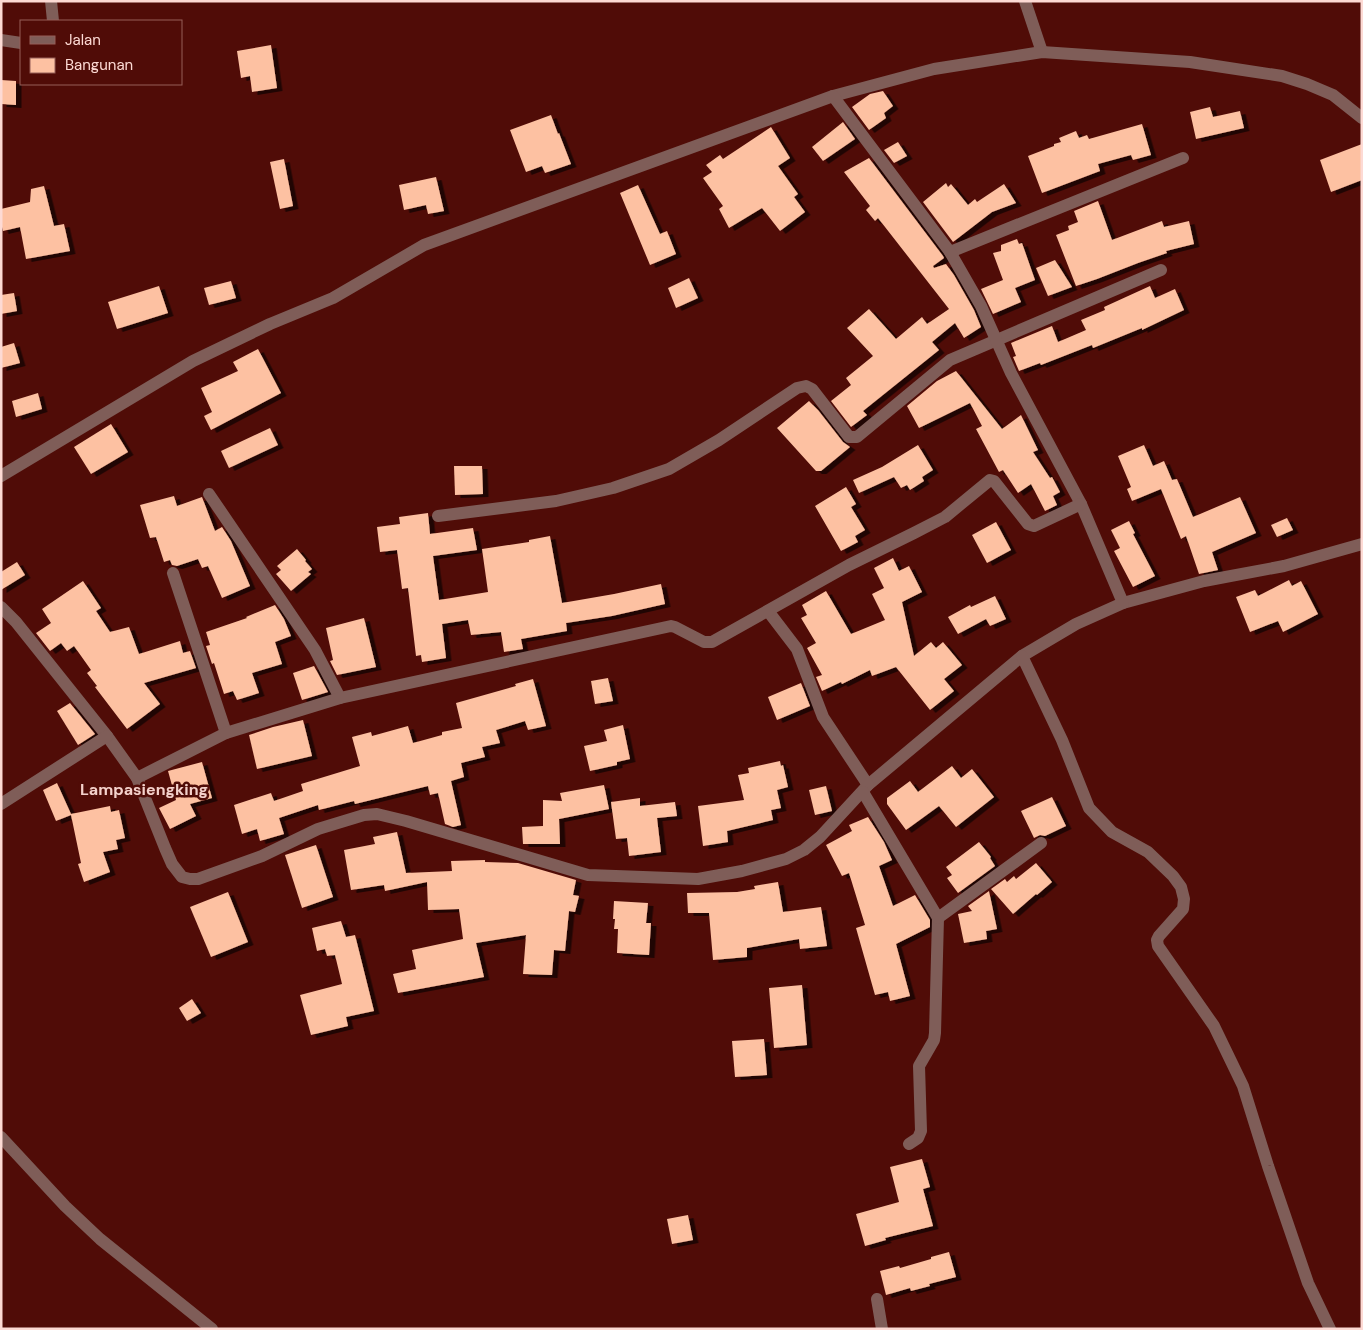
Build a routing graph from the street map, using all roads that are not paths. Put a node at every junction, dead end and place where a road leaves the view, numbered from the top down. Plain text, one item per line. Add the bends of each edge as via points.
1 (51, 1) edge
2 (1025, 1) edge
3 (53, 20) edge
4 (1, 40) edge
5 (20, 43) edge
6 (1042, 52) junction
7 (833, 96) junction
8 (1362, 118) edge
9 (1183, 158) dead end
10 (950, 252) junction
11 (1161, 270) dead end
12 (997, 340) junction
13 (1, 476) edge
14 (209, 494) dead end
15 (1081, 504) junction
16 (438, 516) dead end
17 (1362, 544) edge
18 (173, 574) dead end
19 (1123, 603) junction
20 (1, 607) edge
21 (768, 611) junction
22 (1022, 656) junction
23 (340, 698) junction
24 (226, 733) junction
25 (107, 736) junction
26 (137, 778) junction
27 (866, 789) junction
28 (1, 804) edge
29 (1041, 843) dead end
30 (938, 918) junction
31 (1, 1138) edge
32 (909, 1144) dead end
33 (877, 1299) dead end
34 (212, 1329) edge
35 (882, 1329) edge
36 (1330, 1329) edge

1 - 3 street
2 - 6 street
4 - 5 street
6 - 7 street via 934,69
6 - 8 street via 1190,62 1282,76 1333,95
7 - 10 street
7 - 13 street via 424,245 333,298 194,361
9 - 10 street
10 - 12 street
11 - 12 street
12 - 15 street via 1011,373
12 - 16 street via 950,360 857,438 849,437 812,389 806,386 797,388 669,469 613,488 556,502
14 - 23 street via 315,650
15 - 19 street
15 - 21 street via 1034,526 1028,524 994,480 990,480 945,517 849,565
17 - 19 street via 1284,566 1204,581
18 - 24 street
19 - 22 street via 1076,624
20 - 25 street
21 - 23 street via 712,642 704,642 671,626
21 - 27 street via 797,649 823,717
22 - 27 street
22 - 36 street via 1062,740 1089,808 1112,832 1148,852 1181,887 1183,909 1159,936 1158,946 1214,1026 1243,1086 1308,1283
23 - 24 street
24 - 26 street
25 - 26 street
25 - 28 street
26 - 27 street via 172,864 182,877 190,880 262,856 318,830 377,814 588,874 698,878 742,871 795,855 820,837
27 - 30 street
29 - 30 street
30 - 32 street via 935,1034 918,1066 921,1131 918,1138
31 - 34 street via 100,1239
33 - 35 street

